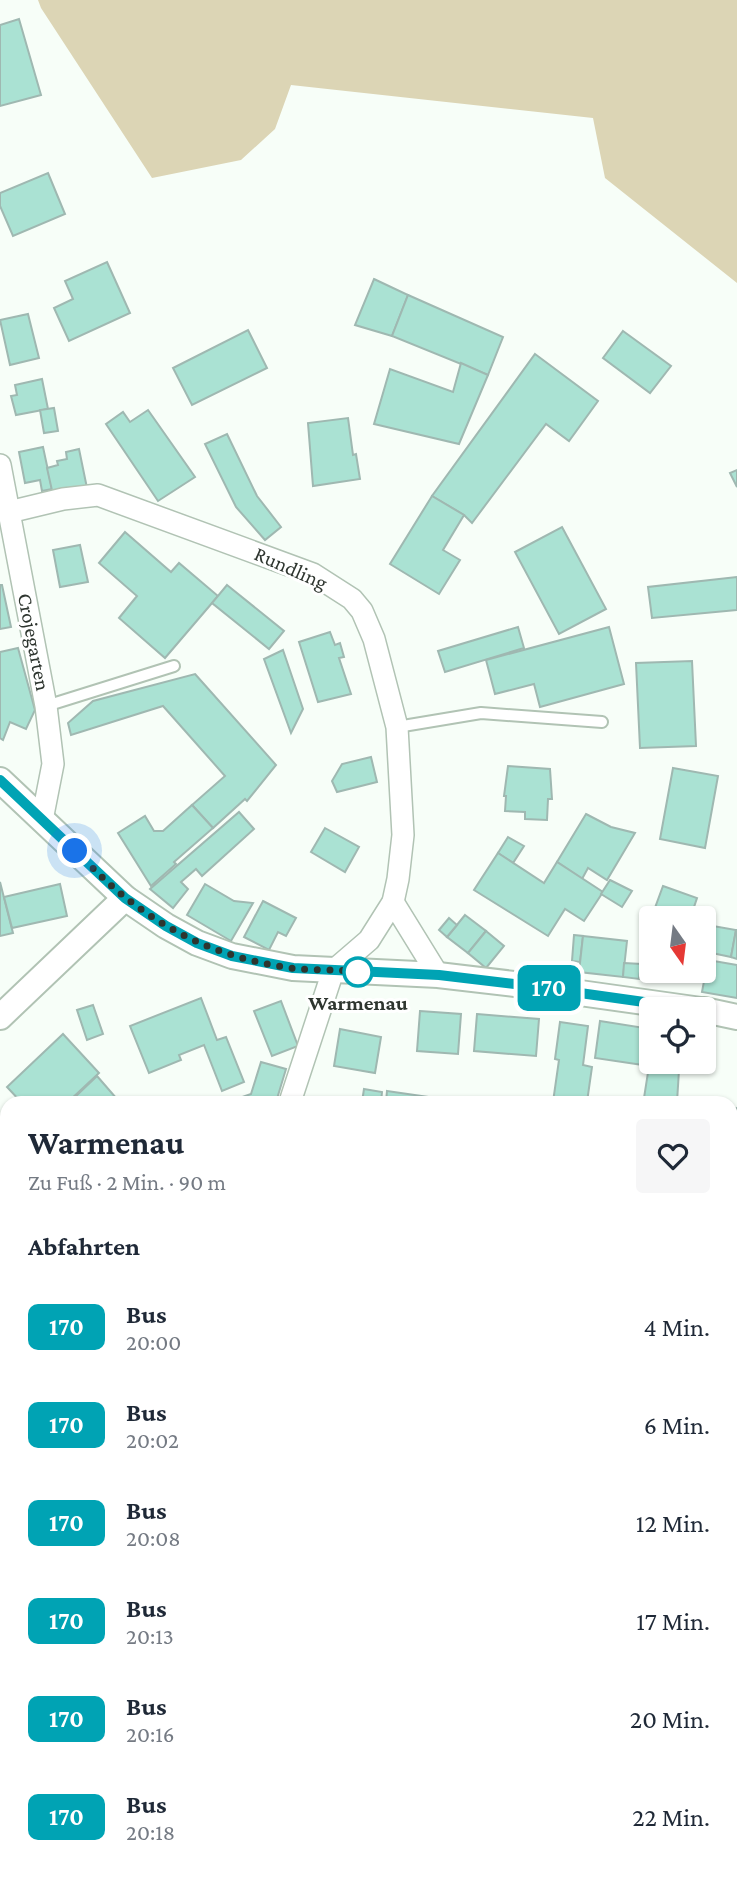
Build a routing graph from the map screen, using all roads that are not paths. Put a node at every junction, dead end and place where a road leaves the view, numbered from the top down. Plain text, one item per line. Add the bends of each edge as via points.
1 (0, 464) edge
2 (9, 512) junction
3 (174, 666) dead end
4 (46, 706) junction
5 (602, 722) dead end
6 (397, 726) junction
7 (0, 780) edge
8 (41, 820) junction
9 (125, 898) junction
10 (393, 902) junction
11 (333, 971) junction
12 (439, 975) junction
13 (639, 1001) edge
14 (716, 1013) edge
15 (0, 1017) edge
16 (737, 1017) edge
17 (292, 1096) edge

1 - 2 street, Crojegarten
2 - 4 street, Crojegarten
2 - 6 street, Rundling via 98,495 291,564 332,584 362,611 382,663
3 - 4 lane
4 - 8 street, Crojegarten via 52,764
5 - 6 lane via 481,713
6 - 10 street, Rundling via 403,835
7 - 8 street
8 - 9 street
9 - 11 street via 197,943 232,956
9 - 15 street
10 - 11 street, Rundling via 369,940
10 - 12 street
11 - 12 street
11 - 17 street
12 - 13 street
14 - 16 street

